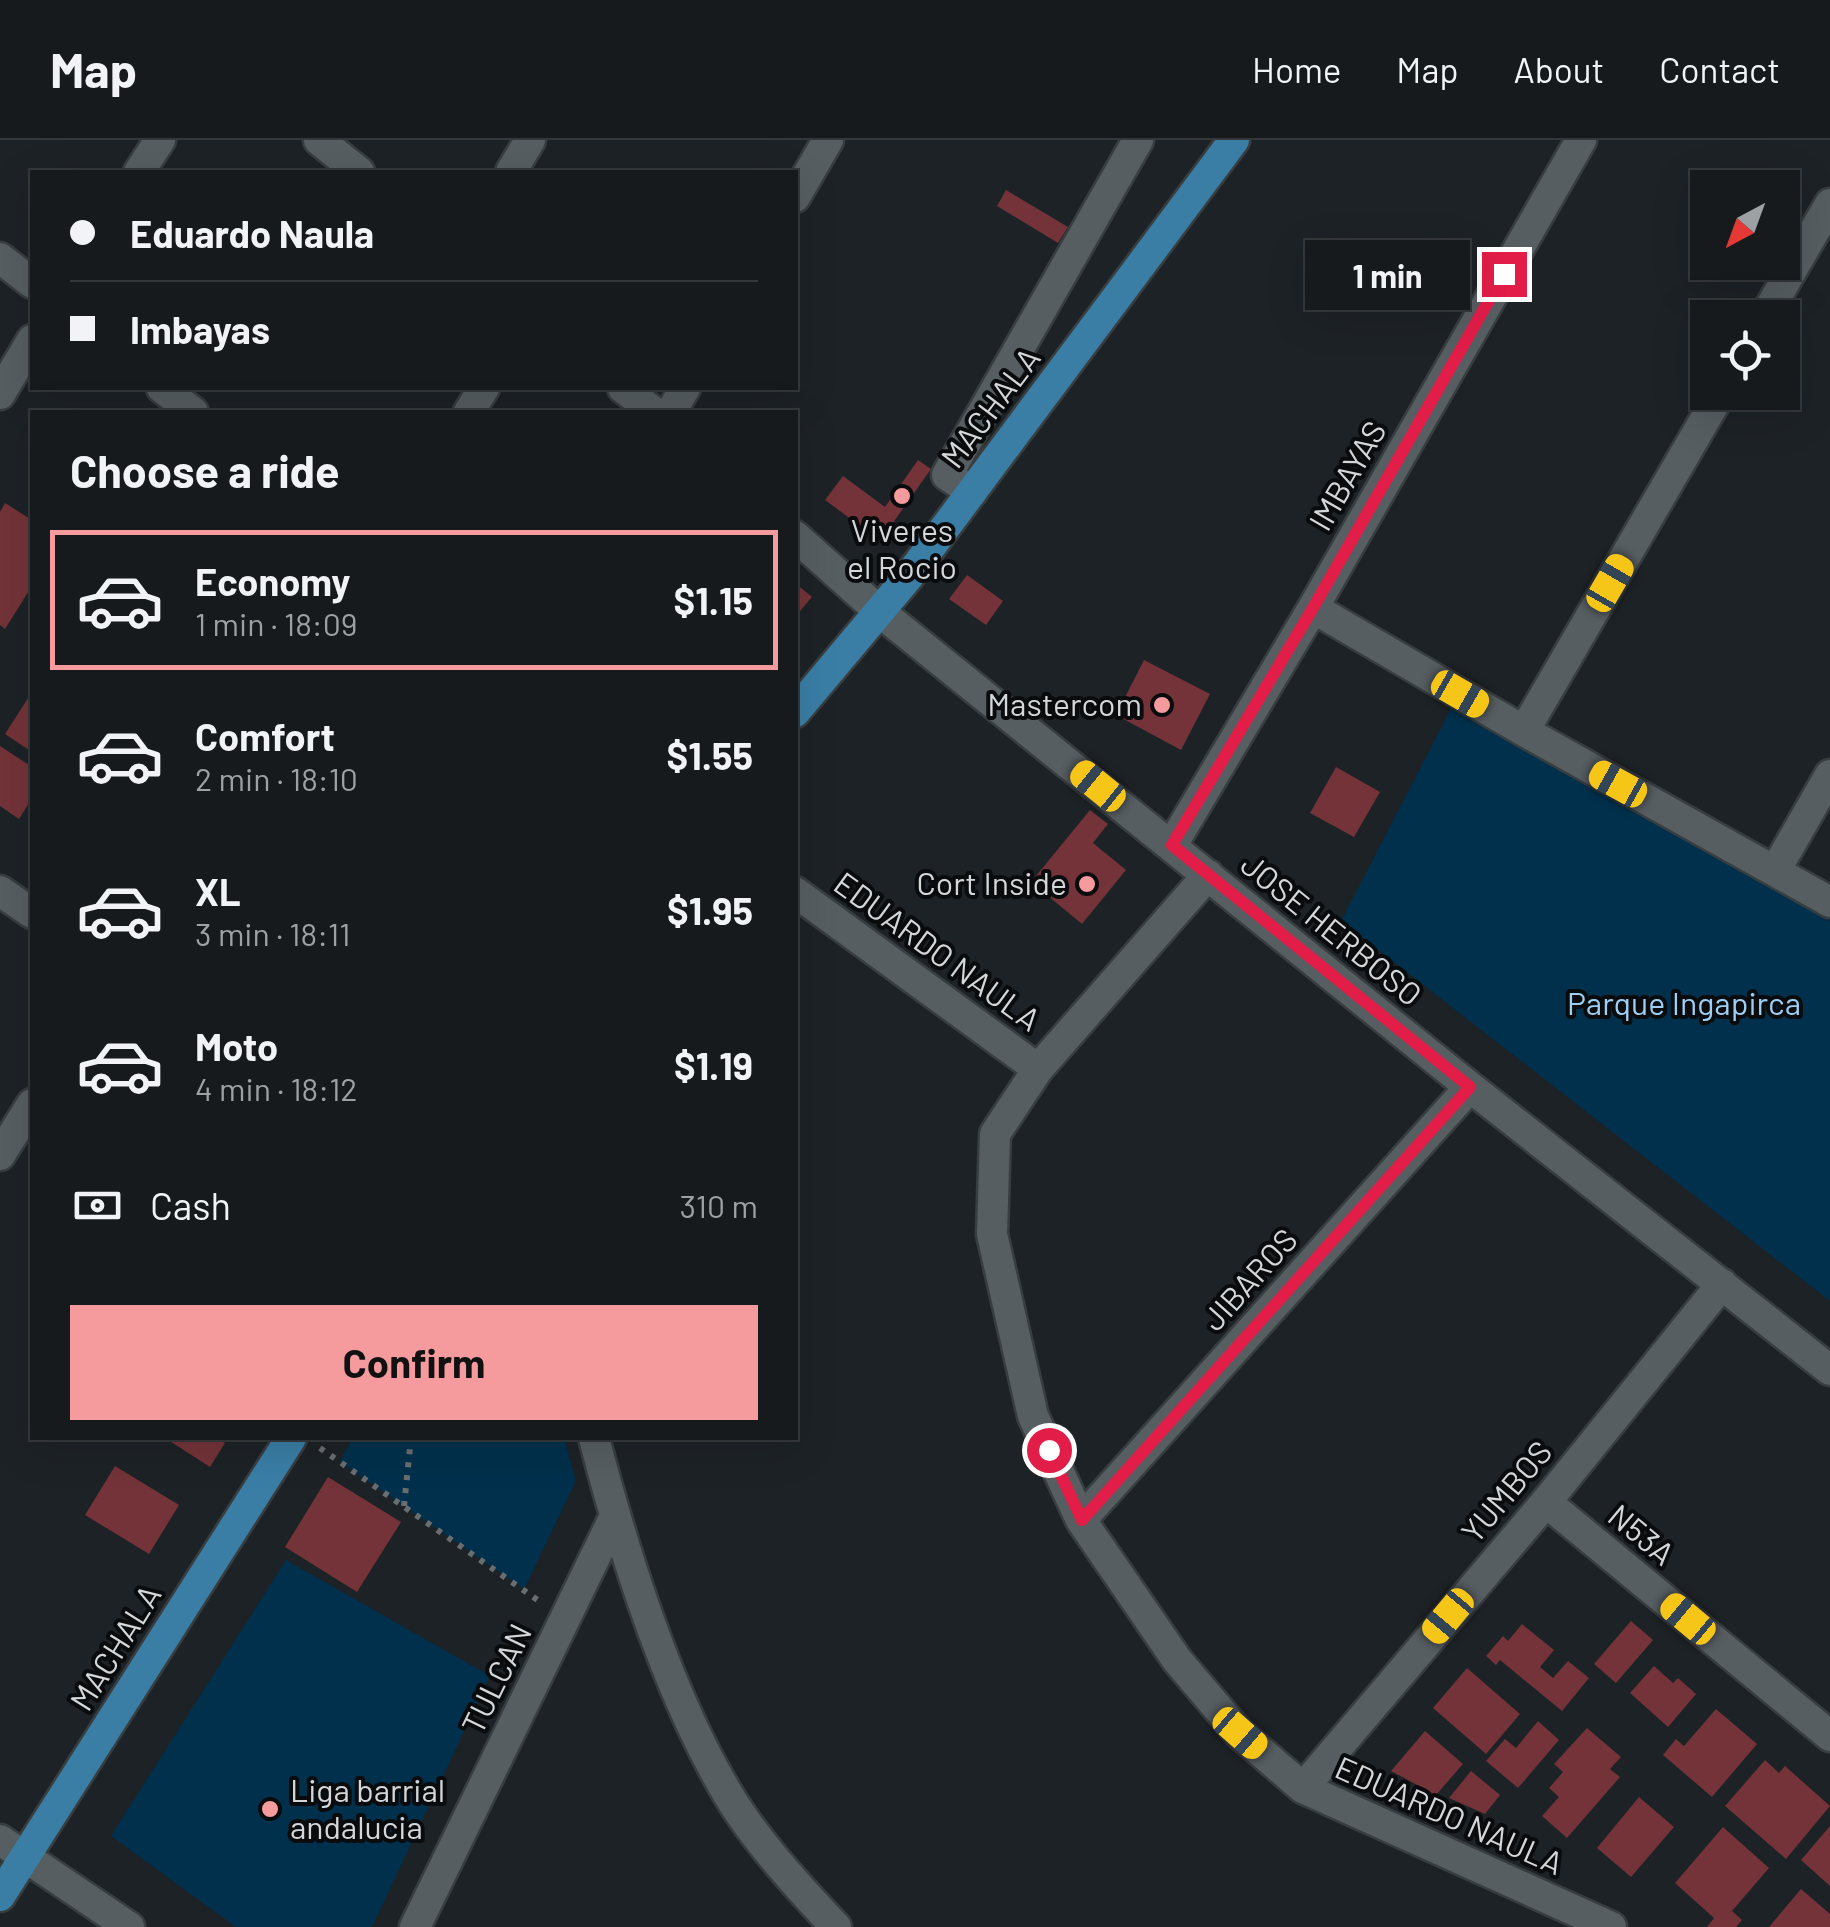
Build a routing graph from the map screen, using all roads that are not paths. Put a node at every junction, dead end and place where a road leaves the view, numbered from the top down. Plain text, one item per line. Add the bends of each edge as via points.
1 (160, 140) edge
2 (319, 140) edge
3 (530, 140) edge
4 (828, 140) edge
5 (1138, 140) edge
6 (1234, 140) edge
7 (1581, 140) edge
8 (140, 170) edge
9 (356, 170) edge
10 (511, 170) edge
11 (798, 192) edge
12 (1830, 204) edge
13 (0, 258) edge
14 (30, 281) edge
15 (1774, 300) edge
16 (30, 343) edge
17 (165, 390) edge
18 (626, 390) edge
19 (0, 394) edge
20 (190, 410) edge
21 (651, 410) edge
22 (1710, 410) edge
23 (972, 492) junction
24 (798, 539) edge
25 (1313, 608) junction
26 (880, 612) junction
27 (798, 708) edge
28 (1524, 732) junction
29 (1830, 774) edge
30 (1172, 845) junction
31 (1774, 871) junction
32 (1208, 875) junction
33 (0, 891) edge
34 (798, 894) edge
35 (1830, 902) edge
36 (30, 911) edge
37 (1038, 1069) junction
38 (1470, 1087) junction
39 (30, 1107) edge
40 (0, 1156) edge
41 (1722, 1284) junction
42 (1830, 1370) edge
43 (302, 1440) edge
44 (595, 1440) edge
45 (1546, 1502) junction
46 (615, 1516) junction
47 (1082, 1520) junction
48 (1830, 1736) edge
49 (1302, 1788) junction
50 (13, 1848) edge
51 (0, 1896) edge
52 (129, 1927) edge
53 (415, 1927) edge
54 (836, 1927) edge
55 (1610, 1927) edge

1 - 8 street
2 - 9 street
3 - 10 street
4 - 11 street
5 - 23 street via 947,475
6 - 23 main road, MACHALA
7 - 25 street, IMBAYAS
12 - 15 street
13 - 14 street
16 - 19 street
17 - 20 street
18 - 21 street
22 - 28 street
23 - 26 main road, MACHALA
24 - 26 street, JOSE HERBOSO
25 - 28 street
25 - 30 street, IMBAYAS
26 - 27 main road, MACHALA
26 - 30 street, JOSE HERBOSO
28 - 31 street
29 - 31 street
30 - 32 street, JOSE HERBOSO
31 - 35 street
32 - 37 street, EDUARDO NAULA
32 - 38 street, JOSE HERBOSO
33 - 36 street
34 - 37 street, EDUARDO NAULA
37 - 47 street, EDUARDO NAULA via 995,1134 992,1234 1032,1416
38 - 41 street, JOSE HERBOSO
38 - 47 street, JIBAROS
39 - 40 street
41 - 42 street, JOSE HERBOSO
41 - 45 street, YUMBOS
43 - 50 main road, MACHALA
44 - 46 street
45 - 48 street, N53A
45 - 49 street, YUMBOS
46 - 53 street, TULCAN
46 - 54 street via 673,1683 730,1797
47 - 49 street, EDUARDO NAULA via 1177,1660 1240,1733
49 - 55 street, EDUARDO NAULA
50 - 51 main road, MACHALA
50 - 52 street

